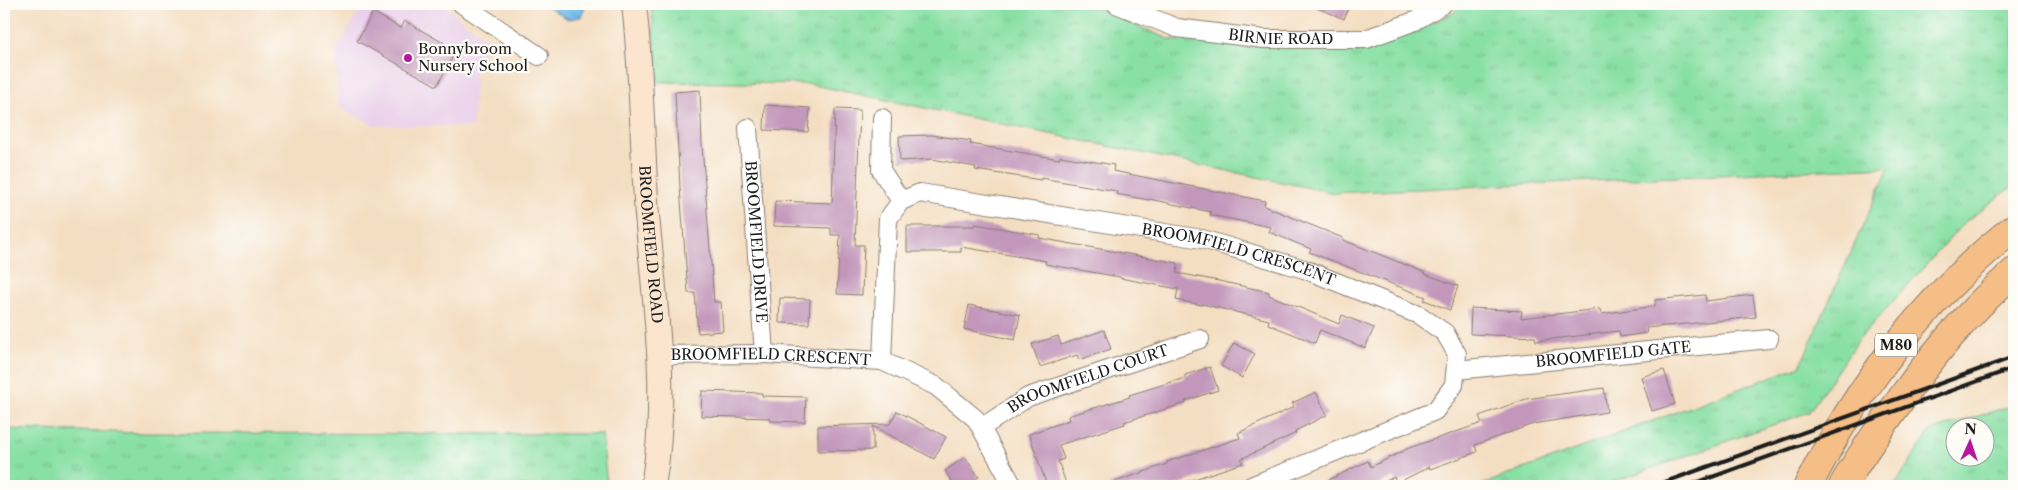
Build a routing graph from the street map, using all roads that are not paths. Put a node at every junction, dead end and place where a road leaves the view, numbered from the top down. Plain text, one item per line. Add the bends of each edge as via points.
1 (462, 4) edge
2 (634, 4) edge
3 (1116, 4) edge
4 (1443, 4) edge
5 (539, 56) dead end
6 (882, 118) dead end
7 (748, 128) dead end
8 (901, 201) junction
9 (2014, 228) edge
10 (2014, 272) edge
11 (1769, 338) dead end
12 (1200, 339) dead end
13 (764, 354) junction
14 (659, 355) junction
15 (882, 361) junction
16 (1456, 370) junction
17 (981, 428) junction
18 (653, 486) edge
19 (1013, 486) edge
20 (1250, 486) edge
21 (1808, 486) edge
22 (1843, 486) edge

1 - 5 street
2 - 14 street, BROOMFIELD ROAD
3 - 4 street, BIRNIE ROAD via 1177,28 1264,39 1366,38 1414,21
6 - 8 street via 881,170
7 - 13 street, BROOMFIELD DRIVE
8 - 15 street, BROOMFIELD CRESCENT via 888,219
8 - 16 street, BROOMFIELD CRESCENT via 920,193 1202,239 1304,269 1419,315 1445,333 1457,354
9 - 21 highway, M80 via 1942,292 1886,357 1825,451
10 - 22 highway, M80 via 1986,296 1925,365 1856,462
11 - 16 street, BROOMFIELD GATE
12 - 17 street, BROOMFIELD COURT via 1028,397
13 - 14 street, BROOMFIELD CRESCENT
13 - 15 street, BROOMFIELD CRESCENT
14 - 18 street, BROOMFIELD ROAD via 660,423
15 - 17 street, BROOMFIELD CRESCENT via 936,386 976,419
16 - 20 street, BROOMFIELD CRESCENT via 1454,385 1434,411
17 - 19 street, BROOMFIELD CRESCENT

